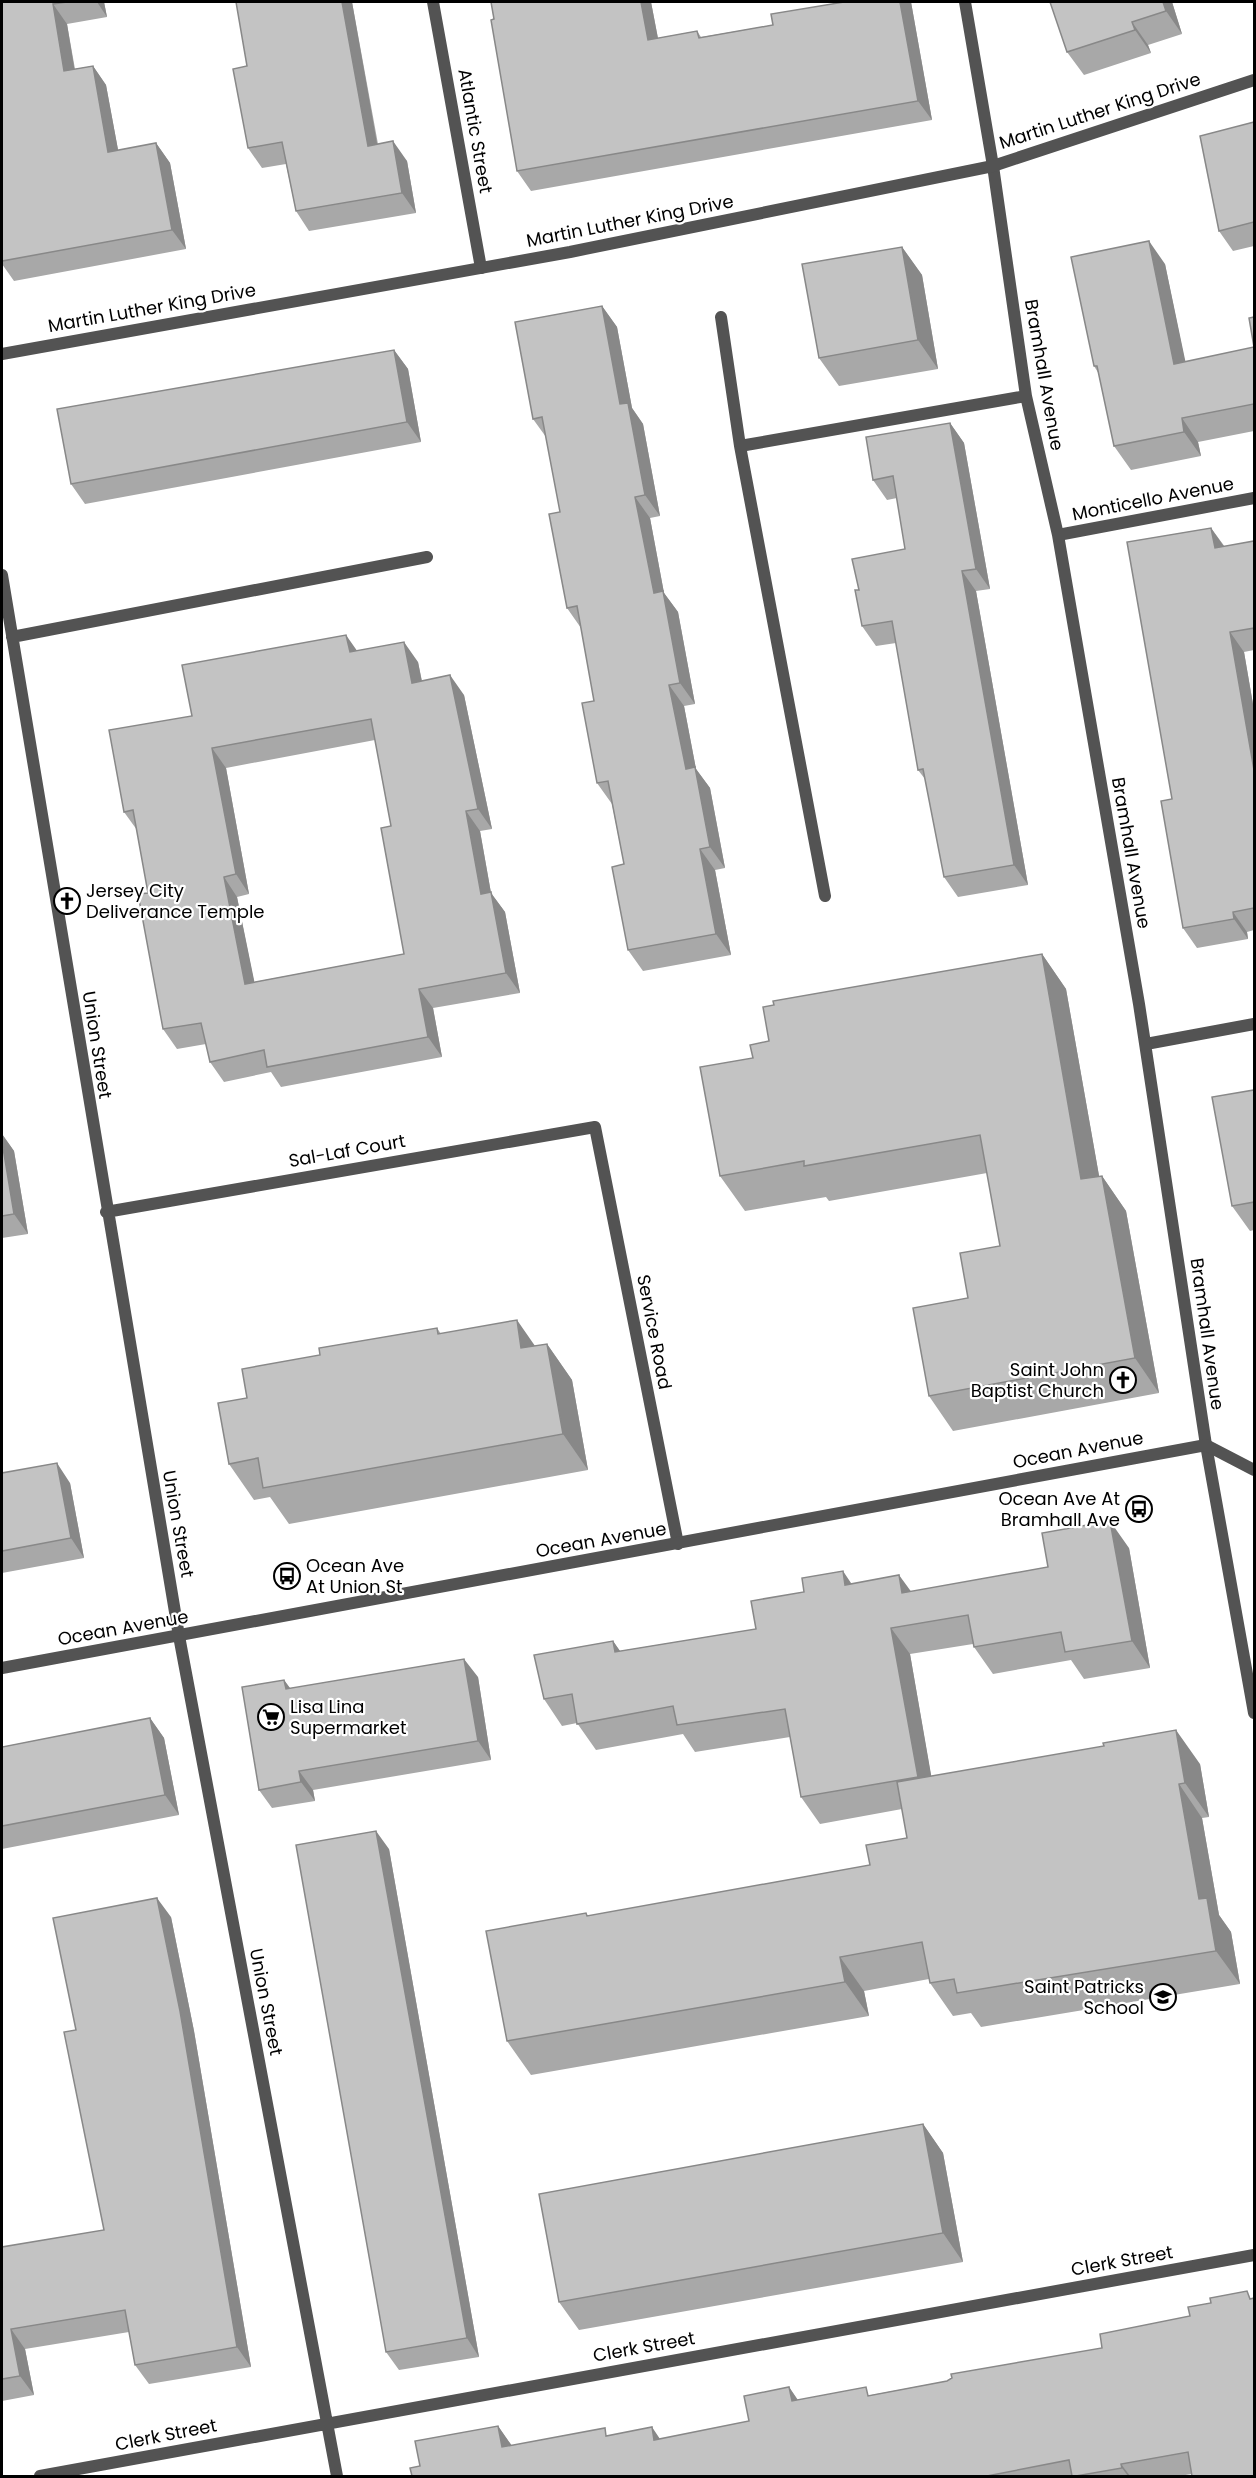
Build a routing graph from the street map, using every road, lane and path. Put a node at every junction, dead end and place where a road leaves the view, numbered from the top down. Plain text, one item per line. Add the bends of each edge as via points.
1 (433, 2) edge
2 (965, 2) edge
3 (1254, 80) edge
4 (993, 166) junction
5 (481, 268) junction
6 (721, 317) dead end
7 (2, 354) edge
8 (1026, 396) junction
9 (740, 446) junction
10 (1254, 498) edge
11 (1058, 536) junction
12 (427, 556) dead end
13 (2, 575) edge
14 (12, 637) junction
15 (825, 896) dead end
16 (1254, 1024) edge
17 (1146, 1044) junction
18 (595, 1127) joint
19 (106, 1212) junction
20 (1206, 1445) junction
21 (1254, 1470) edge
22 (678, 1544) junction
23 (179, 1636) junction
24 (2, 1668) edge
25 (1254, 1713) edge
26 (1254, 2255) edge
27 (327, 2423) junction
28 (40, 2476) edge
29 (337, 2476) edge

1 - 5 street, Atlantic Street
2 - 4 street, Bramhall Avenue
3 - 4 street, Martin Luther King Drive
4 - 5 street, Martin Luther King Drive
4 - 8 street, Bramhall Avenue
5 - 7 street, Martin Luther King Drive
6 - 9 street
8 - 9 street
8 - 11 street, Bramhall Avenue
9 - 15 street
10 - 11 street, Monticello Avenue
11 - 17 street, Bramhall Avenue
12 - 14 street
13 - 14 street, Union Street
14 - 19 street, Union Street
16 - 17 street
17 - 20 street, Bramhall Avenue
18 - 19 street, Sal-Laf Court
18 - 22 street, Service Road
19 - 23 street, Union Street
20 - 21 street
20 - 22 street, Ocean Avenue
20 - 25 street, Bramhall Avenue
22 - 23 street, Ocean Avenue
23 - 24 street, Ocean Avenue
23 - 27 street, Union Street
26 - 27 street, Clerk Street
27 - 28 street, Clerk Street
27 - 29 street, Union Street

